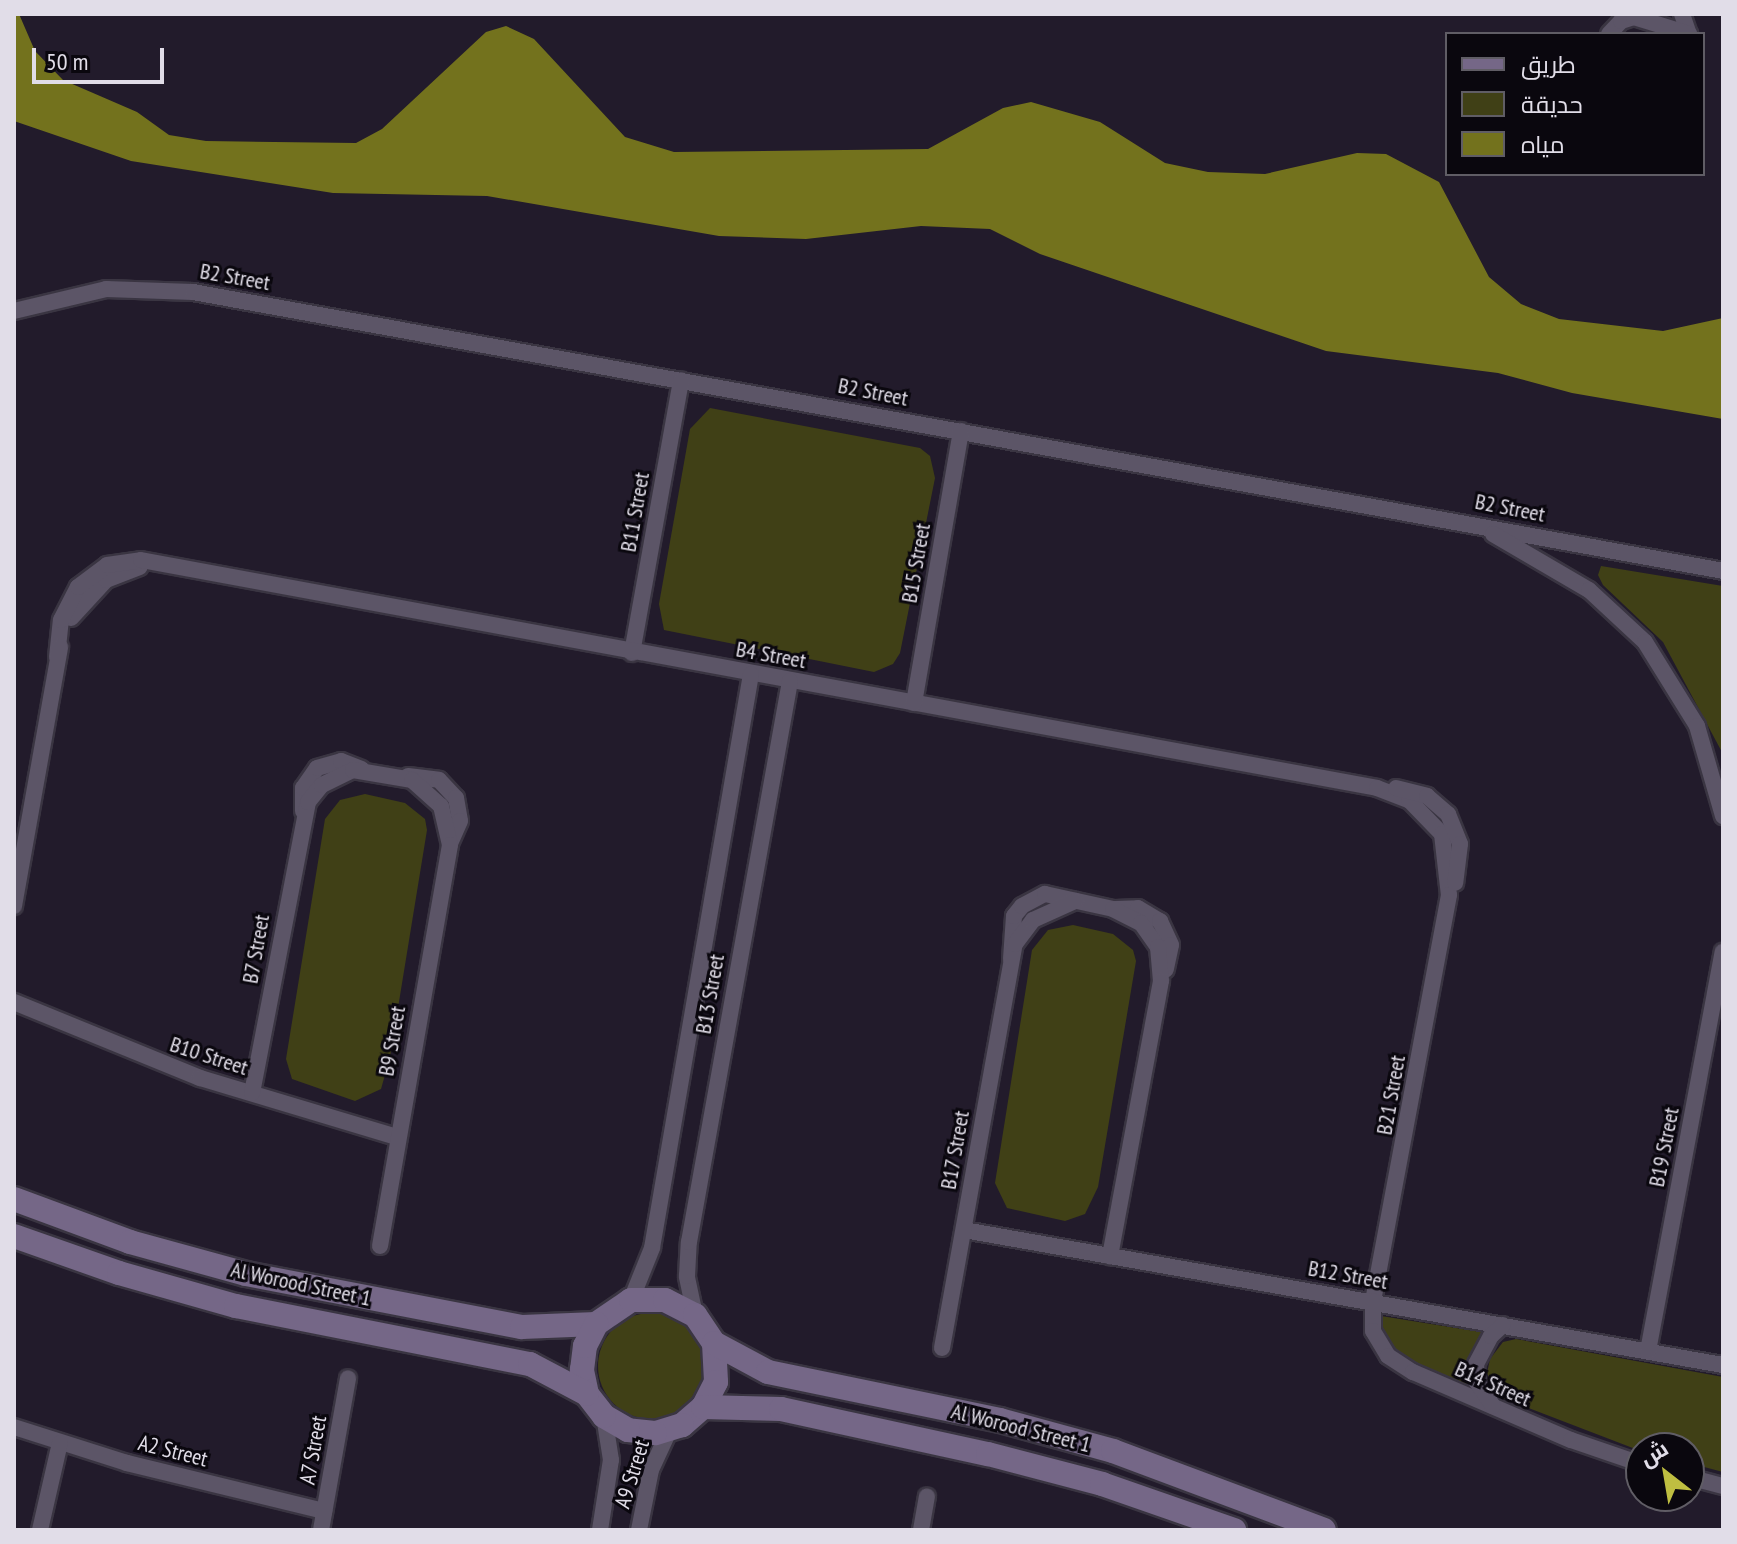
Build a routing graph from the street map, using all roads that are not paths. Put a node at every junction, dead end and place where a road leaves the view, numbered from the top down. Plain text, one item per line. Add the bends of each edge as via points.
1 (1637, 15) edge
2 (1611, 32) edge
3 (1684, 32) edge
4 (14, 311) edge
5 (681, 380) junction
6 (961, 431) junction
7 (1458, 521) junction
8 (1723, 571) edge
9 (632, 653) junction
10 (751, 674) junction
11 (790, 681) junction
12 (914, 703) junction
13 (1377, 788) joint
14 (303, 812) joint
15 (1723, 816) edge
16 (14, 906) edge
17 (1723, 952) edge
18 (14, 1002) edge
19 (252, 1093) junction
20 (397, 1137) junction
21 (14, 1199) edge
22 (964, 1230) junction
23 (14, 1236) edge
24 (380, 1246) dead end
25 (1110, 1256) junction
26 (631, 1300) junction
27 (1373, 1301) junction
28 (695, 1315) junction
29 (596, 1324) junction
30 (1503, 1325) junction
31 (714, 1343) junction
32 (942, 1348) dead end
33 (1648, 1351) junction
34 (1723, 1365) edge
35 (348, 1378) dead end
36 (587, 1394) junction
37 (703, 1407) junction
38 (1496, 1410) junction
39 (604, 1416) junction
40 (14, 1427) edge
41 (669, 1431) junction
42 (60, 1443) junction
43 (1625, 1458) edge
44 (927, 1497) dead end
45 (324, 1511) junction
46 (40, 1530) edge
47 (321, 1530) edge
48 (600, 1530) edge
49 (639, 1530) edge
50 (921, 1530) edge
51 (1234, 1530) edge
52 (1324, 1530) edge

1 - 2 street
1 - 3 street
4 - 5 street, B2 Street via 77,292 164,289
5 - 6 street, B2 Street
5 - 9 street, B11 Street
6 - 7 street, B2 Street
6 - 12 street, B15 Street
7 - 8 street, B2 Street
7 - 15 street via 1559,568 1619,614 1645,642 1697,726
9 - 10 street, B4 Street
9 - 16 street, B4 Street via 123,560 91,575 64,611
10 - 11 street, B4 Street
10 - 26 street, B13 Street via 652,1248
11 - 12 street, B4 Street
11 - 28 street, B13 Street via 689,1242 687,1276
12 - 13 street, B4 Street
13 - 27 street, B21 Street via 1414,791 1448,814 1461,861 1449,895
14 - 19 street, B7 Street
14 - 20 street, B9 Street via 303,788 317,768 341,761 421,785 441,806 450,845
17 - 33 street, B19 Street
18 - 19 street, B10 Street via 152,1061
19 - 20 street, B10 Street
20 - 24 street, B9 Street
21 - 29 street, Al Worood Street 1 via 130,1242 289,1283 522,1327
22 - 25 street, B12 Street
22 - 25 street, B17 Street via 1011,959 1010,929 1022,906 1045,894 1113,909 1141,923 1154,938 1161,981
22 - 32 street, B17 Street
23 - 36 street, Al Worood Street 1 via 236,1306 530,1364
25 - 27 street, B12 Street
26 - 28 street via 665,1300
26 - 29 street
27 - 30 street, B12 Street
27 - 38 street, B14 Street via 1373,1331 1388,1356
28 - 31 street, Al Worood Street 1
29 - 36 street via 582,1358
30 - 33 street, B12 Street
30 - 38 street via 1476,1364 1477,1382
31 - 37 street via 716,1382
31 - 52 street, Al Worood Street 1 via 768,1372 1000,1420 1113,1451
33 - 34 street, B12 Street
35 - 45 street, A7 Street
36 - 39 street, Al Worood Street 1
37 - 41 street
37 - 51 street, Al Worood Street 1 via 772,1407 988,1454 1102,1484
38 - 43 street, B14 Street
39 - 41 street via 628,1430
39 - 48 street, A9 Street via 611,1460
40 - 42 street, A2 Street
41 - 49 street, A9 Street via 651,1470
42 - 45 street, A2 Street
42 - 46 street
44 - 50 street
45 - 47 street, A7 Street

